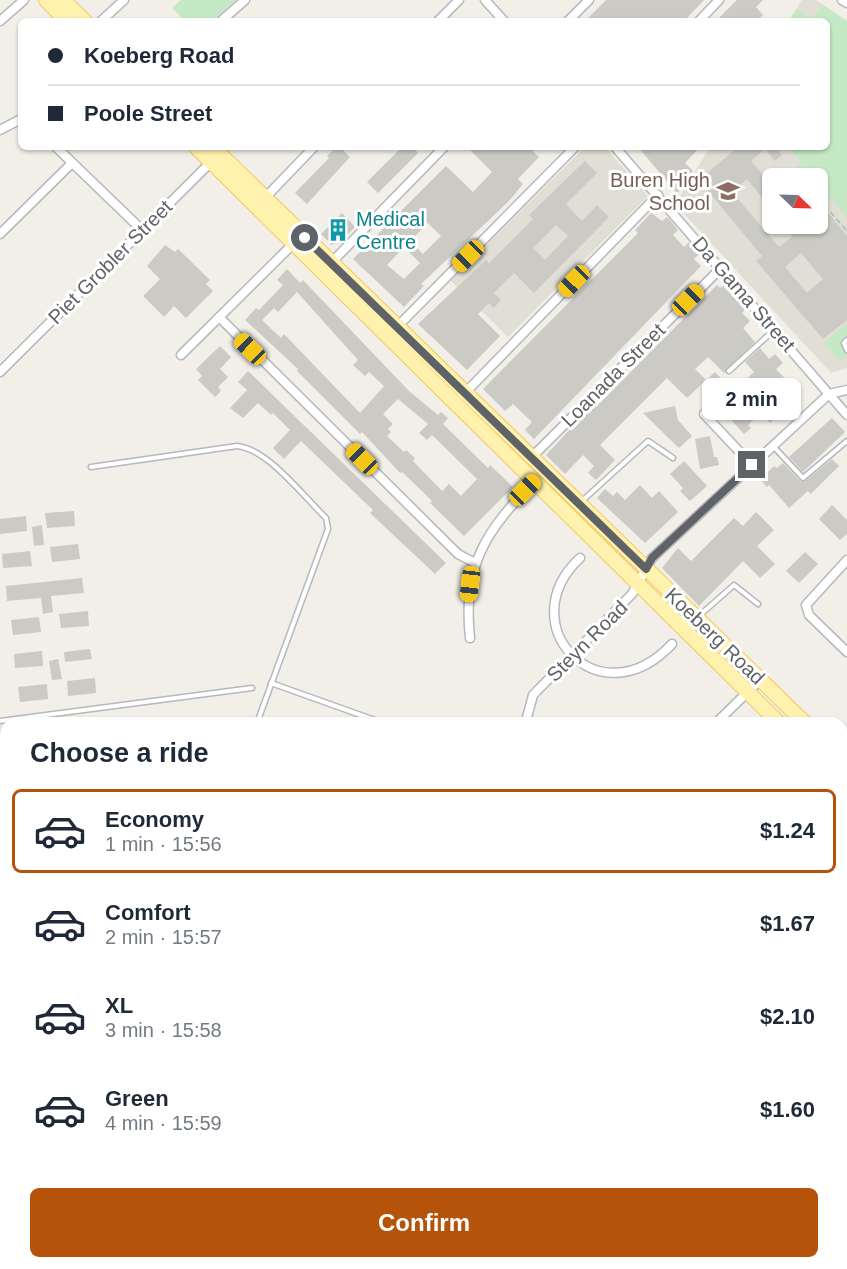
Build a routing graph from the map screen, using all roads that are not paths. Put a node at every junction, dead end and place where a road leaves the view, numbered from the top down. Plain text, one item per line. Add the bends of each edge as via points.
1 (24, 0) edge
2 (46, 0) edge
3 (63, 0) edge
4 (124, 0) edge
5 (245, 0) edge
6 (459, 0) edge
7 (485, 0) edge
8 (589, 0) edge
9 (720, 0) edge
10 (842, 0) edge
11 (847, 3) edge
12 (64, 18) edge
13 (82, 18) edge
14 (104, 18) edge
15 (224, 18) edge
16 (441, 18) edge
17 (501, 18) edge
18 (571, 18) edge
19 (702, 18) edge
20 (0, 21) edge
21 (18, 121) edge
22 (0, 130) edge
23 (60, 150) edge
24 (311, 150) edge
25 (441, 150) edge
26 (572, 150) edge
27 (618, 150) edge
28 (215, 154) edge
29 (72, 163) junction
30 (658, 195) junction
31 (261, 202) junction
32 (141, 230) junction
33 (0, 234) edge
34 (294, 243) junction
35 (331, 263) junction
36 (721, 268) junction
37 (219, 318) junction
38 (774, 329) junction
39 (393, 331) junction
40 (847, 340) edge
41 (847, 350) edge
42 (181, 355) dead end
43 (729, 371) dead end
44 (0, 372) edge
45 (847, 390) edge
46 (829, 394) junction
47 (460, 398) junction
48 (704, 414) dead end
49 (847, 416) edge
50 (847, 441) edge
51 (772, 446) junction
52 (531, 458) junction
53 (673, 458) dead end
54 (752, 465) junction
55 (91, 467) dead end
56 (535, 481) junction
57 (579, 504) junction
58 (580, 558) dead end
59 (847, 560) edge
60 (475, 563) junction
61 (646, 569) junction
62 (638, 585) junction
63 (758, 604) dead end
64 (697, 618) junction
65 (470, 638) dead end
66 (672, 644) dead end
67 (847, 652) edge
68 (573, 655) junction
69 (761, 679) junction
70 (271, 683) junction
71 (252, 688) dead end
72 (748, 693) junction
73 (46, 717) edge
74 (259, 717) edge
75 (366, 717) edge
76 (527, 717) edge
77 (722, 717) edge
78 (773, 717) edge
79 (799, 717) edge

1 - 20 street
2 - 12 main road
3 - 13 main road
4 - 14 street
5 - 15 street
6 - 16 street
7 - 17 street
8 - 18 street
9 - 19 street
10 - 11 street
21 - 22 street
23 - 29 street
24 - 31 street
25 - 35 street
26 - 39 street
27 - 30 street, Da Gama Street
28 - 31 main road, Koeberg Road
28 - 32 street, Piet Grobler Street
29 - 32 street
29 - 33 street
30 - 36 street, Da Gama Street
30 - 47 street
31 - 34 main road, Koeberg Road
31 - 35 main road, Koeberg Road
32 - 44 street, Piet Grobler Street
34 - 37 street
34 - 39 main road, Koeberg Road
35 - 39 main road, Koeberg Road
36 - 38 street, Da Gama Street
36 - 52 street, Loanada Street
37 - 42 street
37 - 60 street via 458,554
38 - 43 lane
38 - 46 street, Da Gama Street
39 - 47 main road, Koeberg Road
40 - 41 lane
45 - 46 street
46 - 49 street, Da Gama Street
46 - 51 street, Steyn Road
47 - 52 main road, Koeberg Road
47 - 56 main road, Koeberg Road
48 - 54 street
50 - 51 lane via 803,478
51 - 54 street, Steyn Road
52 - 57 main road, Koeberg Road
53 - 57 lane via 648,441
54 - 61 street, Steyn Road via 652,558
55 - 70 lane via 248,447 265,457 326,518 328,530
56 - 60 street via 492,528
56 - 62 main road, Koeberg Road
57 - 61 main road, Koeberg Road
58 - 68 street via 559,583 554,606 556,630
59 - 67 street via 809,600 806,610
60 - 65 street via 468,601
61 - 62 street, Steyn Road
61 - 64 main road, Koeberg Road
62 - 68 street, Steyn Road
62 - 72 main road, Koeberg Road
63 - 64 lane via 734,585
64 - 69 main road, Koeberg Road
66 - 68 street via 647,666 616,675 586,666
68 - 76 street, Steyn Road via 533,695
69 - 72 street
69 - 79 main road, Koeberg Road
70 - 74 lane
70 - 75 lane
71 - 73 lane
72 - 77 street
72 - 78 main road, Koeberg Road

